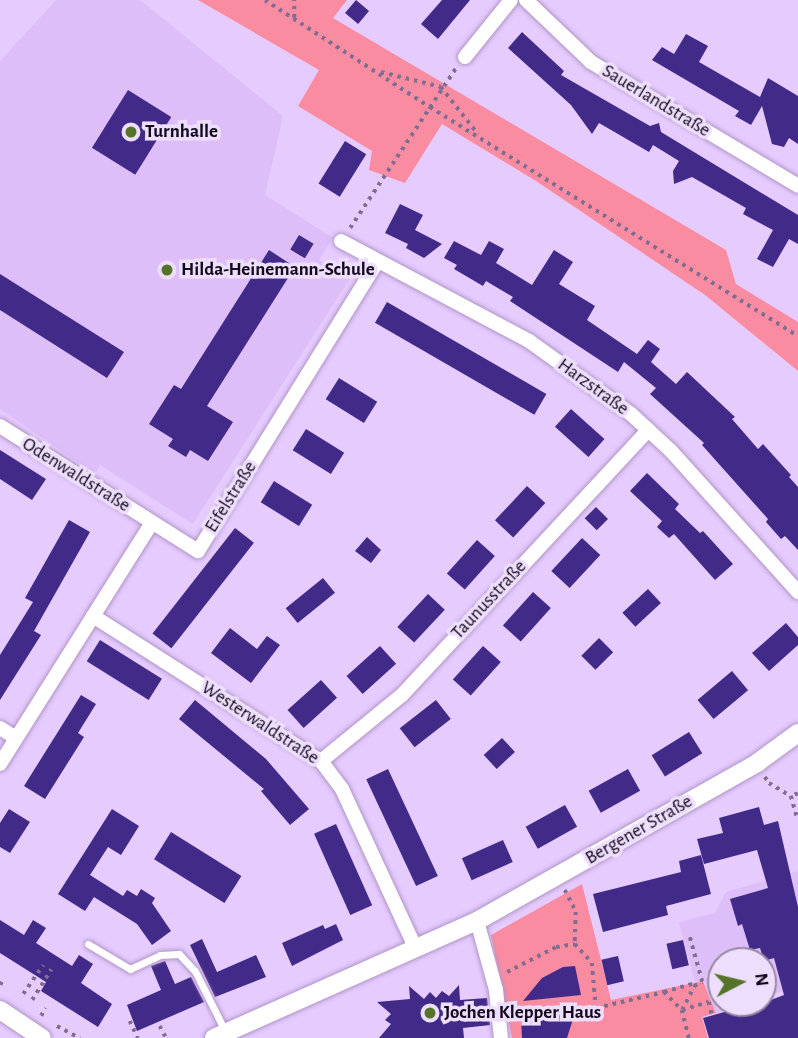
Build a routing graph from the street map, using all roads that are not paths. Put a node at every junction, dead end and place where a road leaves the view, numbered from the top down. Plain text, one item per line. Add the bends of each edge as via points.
1 (511, 0) edge
2 (526, 0) edge
3 (465, 57) road end
4 (798, 186) edge
5 (341, 241) road end
6 (377, 262) junction
7 (0, 426) edge
8 (648, 430) junction
9 (152, 523) junction
10 (798, 592) edge
11 (93, 616) junction
12 (0, 728) edge
13 (16, 738) junction
14 (796, 738) edge
15 (321, 761) junction
16 (0, 764) edge
17 (477, 921) junction
18 (88, 944) dead end
19 (415, 948) junction
20 (0, 1010) edge
21 (223, 1036) edge
22 (42, 1038) edge
23 (501, 1038) edge

1 - 3 street
2 - 4 street, Sauerlandstraße via 599,67
5 - 6 street, Harzstraße
6 - 8 street, Harzstraße via 529,341
6 - 9 street, Eifelstraße via 198,551
7 - 9 street, Odenwaldstraße
8 - 10 street, Harzstraße
8 - 15 street, Taunusstraße via 402,695
9 - 11 street
11 - 13 street
11 - 15 street, Westerwaldstraße
12 - 13 street
13 - 16 street
14 - 17 street, Bergener Straße
15 - 19 street, Westerwaldstraße via 342,789
17 - 19 street, Bergener Straße
17 - 23 street via 493,979
18 - 21 lane via 130,969 160,955 179,954 195,971
19 - 21 street, Bergener Straße
20 - 22 street

